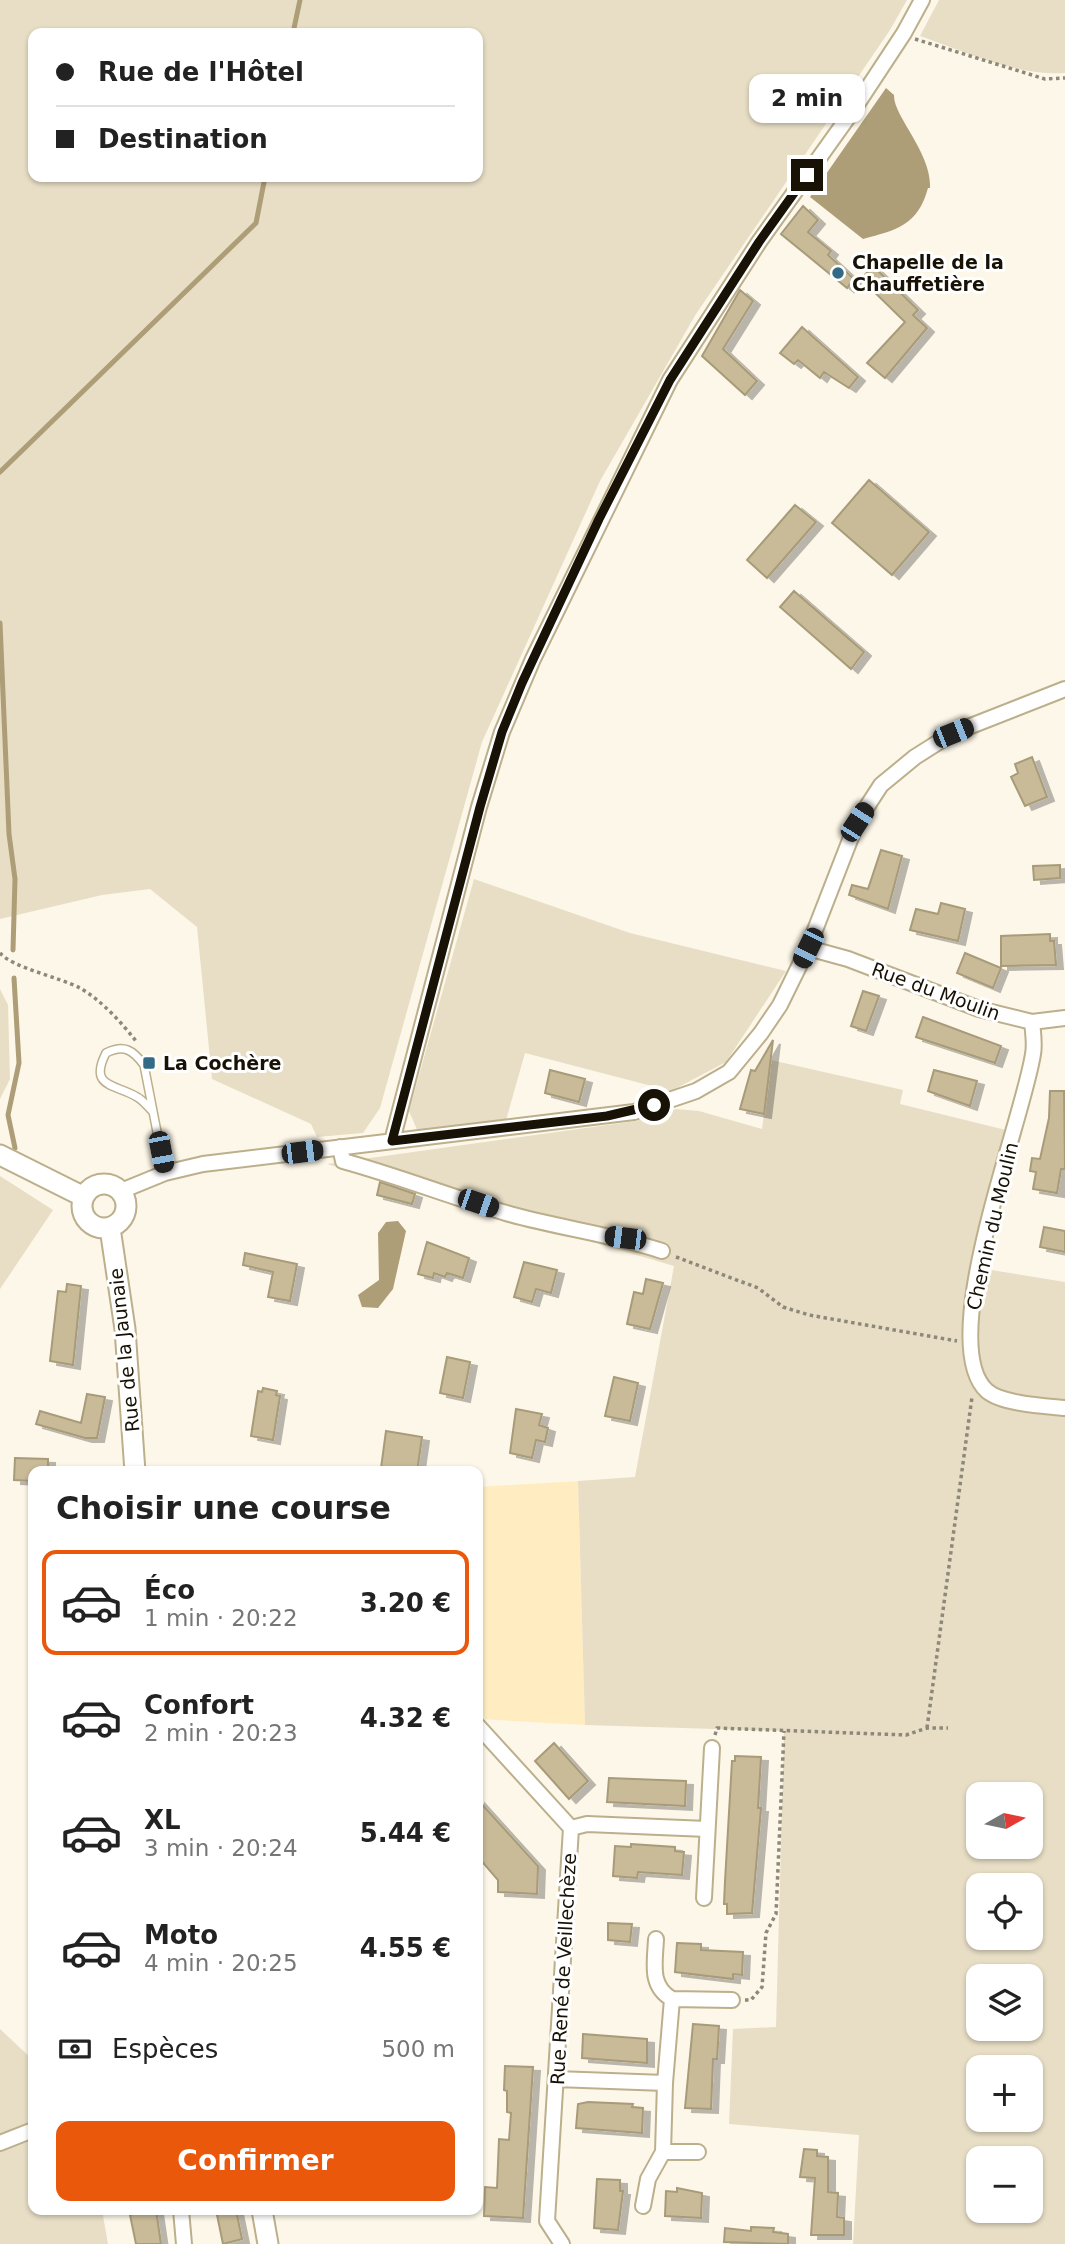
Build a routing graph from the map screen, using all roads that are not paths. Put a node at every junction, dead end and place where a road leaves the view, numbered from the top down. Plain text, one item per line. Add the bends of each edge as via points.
1 (922, 0) edge
2 (1065, 689) edge
3 (808, 948) junction
4 (1065, 1018) edge
5 (1032, 1022) junction
6 (153, 1112) junction
7 (392, 1141) junction
8 (340, 1147) junction
9 (0, 1154) edge
10 (165, 1172) junction
11 (121, 1191) junction
12 (84, 1197) junction
13 (110, 1228) junction
14 (662, 1251) road end
15 (1065, 1408) edge
16 (135, 1466) edge
17 (483, 1731) edge
18 (712, 1748) road end
19 (571, 1828) junction
20 (707, 1829) junction
21 (704, 1898) dead end
22 (656, 1939) dead end
23 (672, 1999) junction
24 (732, 2000) road end
25 (556, 2079) junction
26 (665, 2083) junction
27 (28, 2132) edge
28 (0, 2143) edge
29 (663, 2152) junction
30 (698, 2152) dead end
31 (643, 2206) dead end
32 (181, 2215) edge
33 (263, 2215) edge
34 (184, 2244) edge
35 (268, 2244) edge
36 (562, 2244) edge

1 - 7 street via 670,380 533,659 494,757
2 - 3 street via 953,733 881,785 857,822
3 - 5 street, Rue du Moulin via 979,1009
3 - 7 street via 761,1033 729,1072 696,1091 634,1112
4 - 5 street, Rue du Moulin
5 - 15 street, Chemin du Moulin via 1033,1052 970,1307 970,1343 973,1367 988,1391 1016,1402
6 - 6 lane via 136,1096 104,1081 100,1069 106,1053 116,1048 134,1051 145,1065
6 - 10 lane
7 - 8 street
8 - 10 street
8 - 14 street via 343,1161 504,1212 581,1233 625,1238
9 - 12 main road
10 - 11 street
11 - 12 main road via 101,1184
11 - 13 main road via 126,1213
12 - 13 main road via 84,1217 91,1224
13 - 16 main road, Rue de la Jaunaie via 125,1329
17 - 19 street, Rue René de Veillechèze
18 - 20 street
19 - 20 street via 587,1824
19 - 25 street, Rue René de Veillechèze
20 - 21 street
22 - 23 street via 655,1980 661,1992
23 - 24 street
23 - 26 street
25 - 26 street
25 - 36 street, Rue René de Veillechèze via 547,2221
26 - 29 street
27 - 28 street
29 - 30 street
29 - 31 street via 648,2179
32 - 34 street
33 - 35 main road

